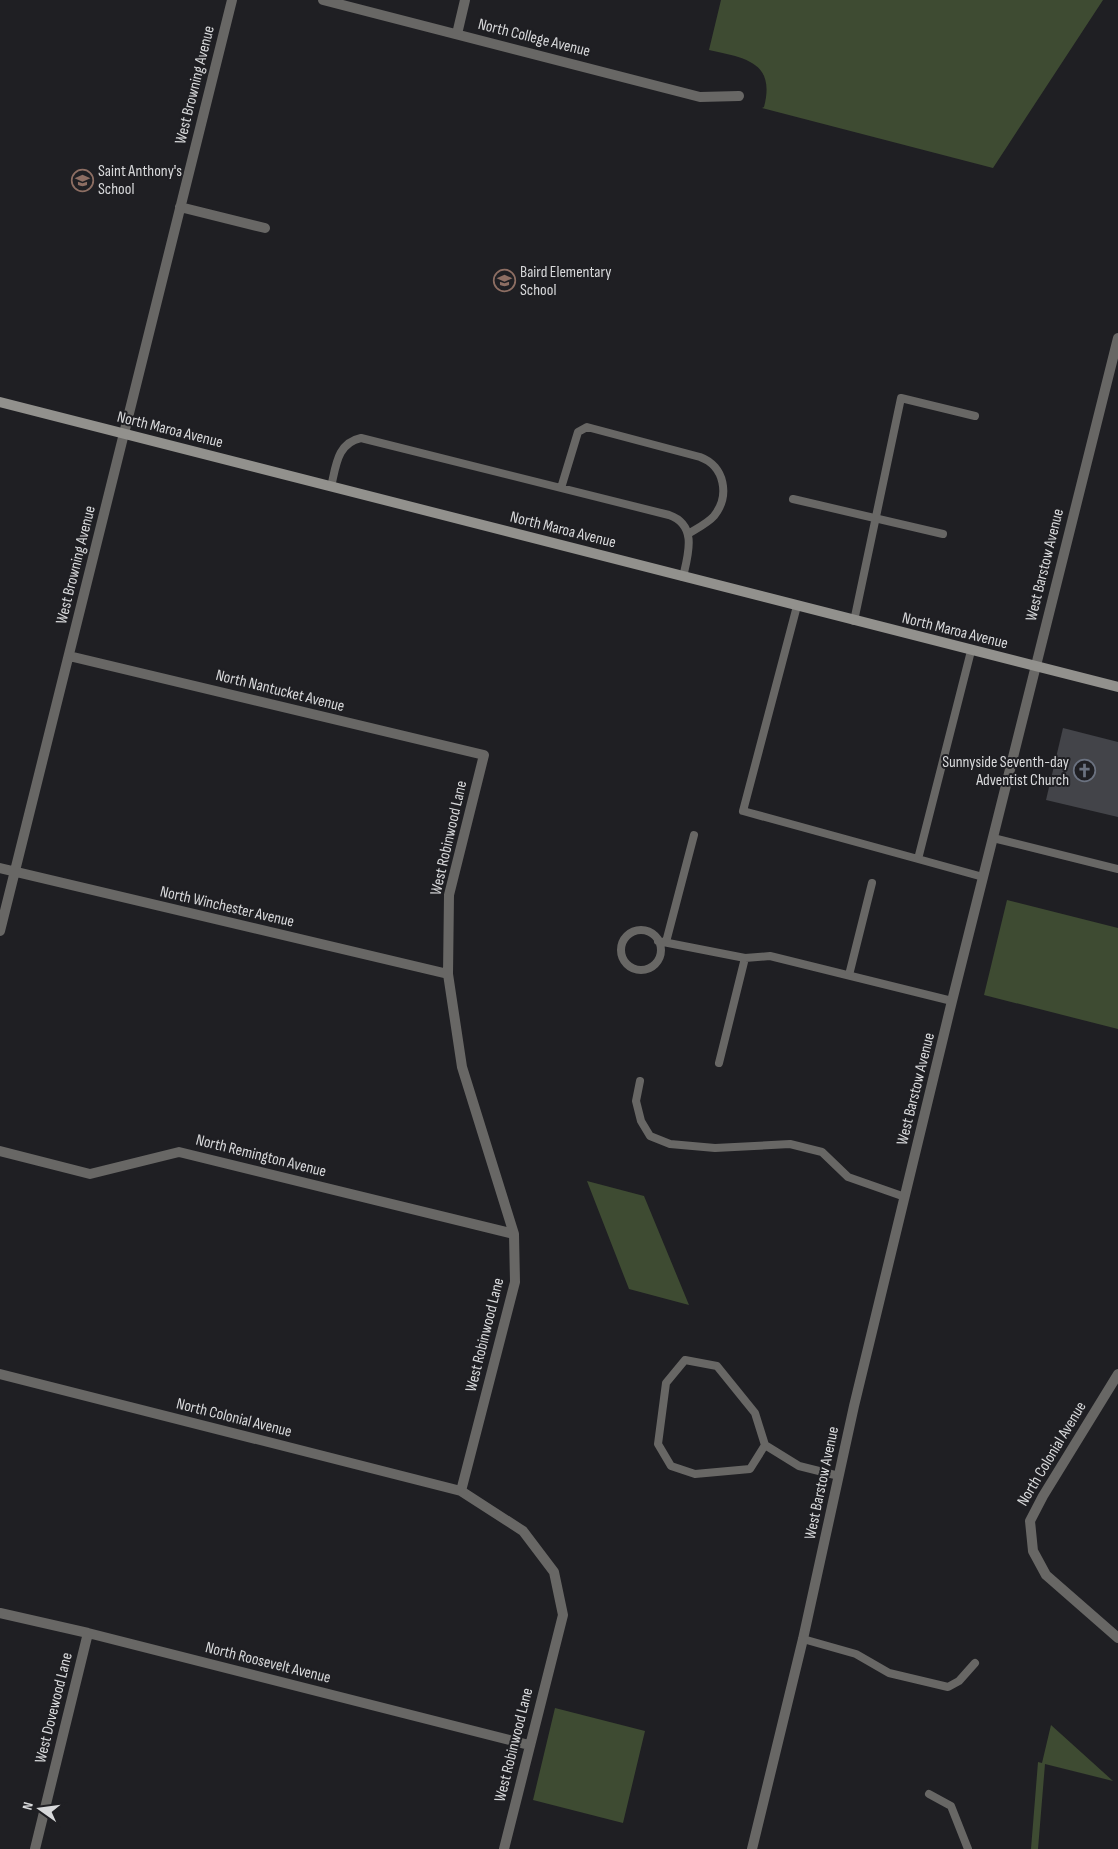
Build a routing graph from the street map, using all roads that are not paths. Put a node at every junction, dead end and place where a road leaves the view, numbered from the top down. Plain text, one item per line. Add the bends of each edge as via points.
1 (232, 0) edge
2 (323, 0) edge
3 (466, 0) edge
4 (457, 34) junction
5 (739, 96) dead end
6 (180, 207) junction
7 (265, 228) dead end
8 (1118, 338) edge
9 (0, 402) edge
10 (975, 416) dead end
11 (124, 434) junction
12 (331, 487) junction
13 (561, 488) junction
14 (793, 499) dead end
15 (877, 518) junction
16 (688, 534) junction
17 (943, 534) dead end
18 (683, 577) junction
19 (797, 606) junction
20 (854, 621) junction
21 (971, 651) junction
22 (69, 656) junction
23 (1034, 667) junction
24 (1118, 687) edge
25 (484, 756) joint
26 (694, 834) dead end
27 (993, 838) junction
28 (918, 859) junction
29 (0, 868) edge
30 (1118, 869) edge
31 (14, 872) junction
32 (983, 877) junction
33 (872, 883) dead end
34 (0, 931) edge
35 (662, 942) junction
36 (746, 958) junction
37 (448, 974) junction
38 (849, 975) junction
39 (952, 1000) junction
40 (719, 1063) dead end
41 (640, 1081) dead end
42 (0, 1152) edge
43 (905, 1197) junction
44 (514, 1234) junction
45 (0, 1374) edge
46 (1118, 1374) edge
47 (765, 1445) junction
48 (840, 1476) junction
49 (461, 1491) junction
50 (0, 1613) edge
51 (88, 1633) junction
52 (1118, 1638) edge
53 (803, 1639) junction
54 (975, 1663) dead end
55 (529, 1745) junction
56 (929, 1794) dead end
57 (35, 1849) edge
58 (504, 1849) edge
59 (752, 1849) edge
60 (968, 1849) edge

1 - 6 street, West Browning Avenue
2 - 4 street, North College Avenue
3 - 4 street
4 - 5 street, North College Avenue via 700,96
6 - 7 street
6 - 11 street, West Browning Avenue
8 - 23 street, West Barstow Avenue
9 - 11 main road, North Maroa Avenue
10 - 15 lane via 901,398
11 - 12 main road, North Maroa Avenue
11 - 22 street, West Browning Avenue
12 - 13 lane via 340,452 349,443 362,438
12 - 18 main road, North Maroa Avenue
13 - 16 lane via 676,518
13 - 16 lane via 578,432 587,428 700,457 718,470 723,496 713,517
14 - 15 lane
15 - 17 lane
15 - 20 lane
16 - 18 lane via 690,546
18 - 19 main road, North Maroa Avenue
19 - 20 main road, North Maroa Avenue
19 - 28 lane via 742,811
20 - 21 main road, North Maroa Avenue
21 - 23 main road, North Maroa Avenue
21 - 28 lane
22 - 25 street, North Nantucket Avenue
22 - 31 street, West Browning Avenue
23 - 24 main road, North Maroa Avenue
23 - 27 street, West Barstow Avenue
25 - 37 street, West Robinwood Lane via 449,895
26 - 35 lane
27 - 30 lane
27 - 32 street, West Barstow Avenue
28 - 32 lane
29 - 31 street, North Winchester Avenue
31 - 34 street, West Browning Avenue
31 - 37 street, North Winchester Avenue
32 - 39 street, West Barstow Avenue
33 - 38 lane
35 - 35 lane via 654,965 642,970 625,963 622,957 622,944 630,934 642,930
35 - 36 lane
36 - 38 lane via 770,956
36 - 40 lane
37 - 44 street, West Robinwood Lane via 462,1067
38 - 39 lane
39 - 43 street, West Barstow Avenue
41 - 43 lane via 636,1101 640,1121 650,1136 670,1144 715,1148 790,1144 822,1152 848,1177
42 - 44 street, North Remington Avenue via 90,1174 179,1152
43 - 48 street, West Barstow Avenue
44 - 49 street, West Robinwood Lane via 515,1282
45 - 49 street, North Colonial Avenue
46 - 52 street, North Colonial Avenue via 1042,1496 1030,1521 1033,1551 1046,1575
47 - 47 lane via 755,1413 717,1366 685,1360 666,1383 658,1444 671,1466 695,1474 750,1469
47 - 48 lane via 799,1466
48 - 53 street, West Barstow Avenue
49 - 55 street, West Robinwood Lane via 524,1531 554,1572 563,1615
50 - 51 street, North Roosevelt Avenue
51 - 55 street, North Roosevelt Avenue
51 - 57 street, West Dovewood Lane
53 - 54 lane via 856,1654 889,1673 948,1687 959,1682
53 - 59 street, West Barstow Avenue
55 - 58 street, West Robinwood Lane
56 - 60 lane via 951,1806

